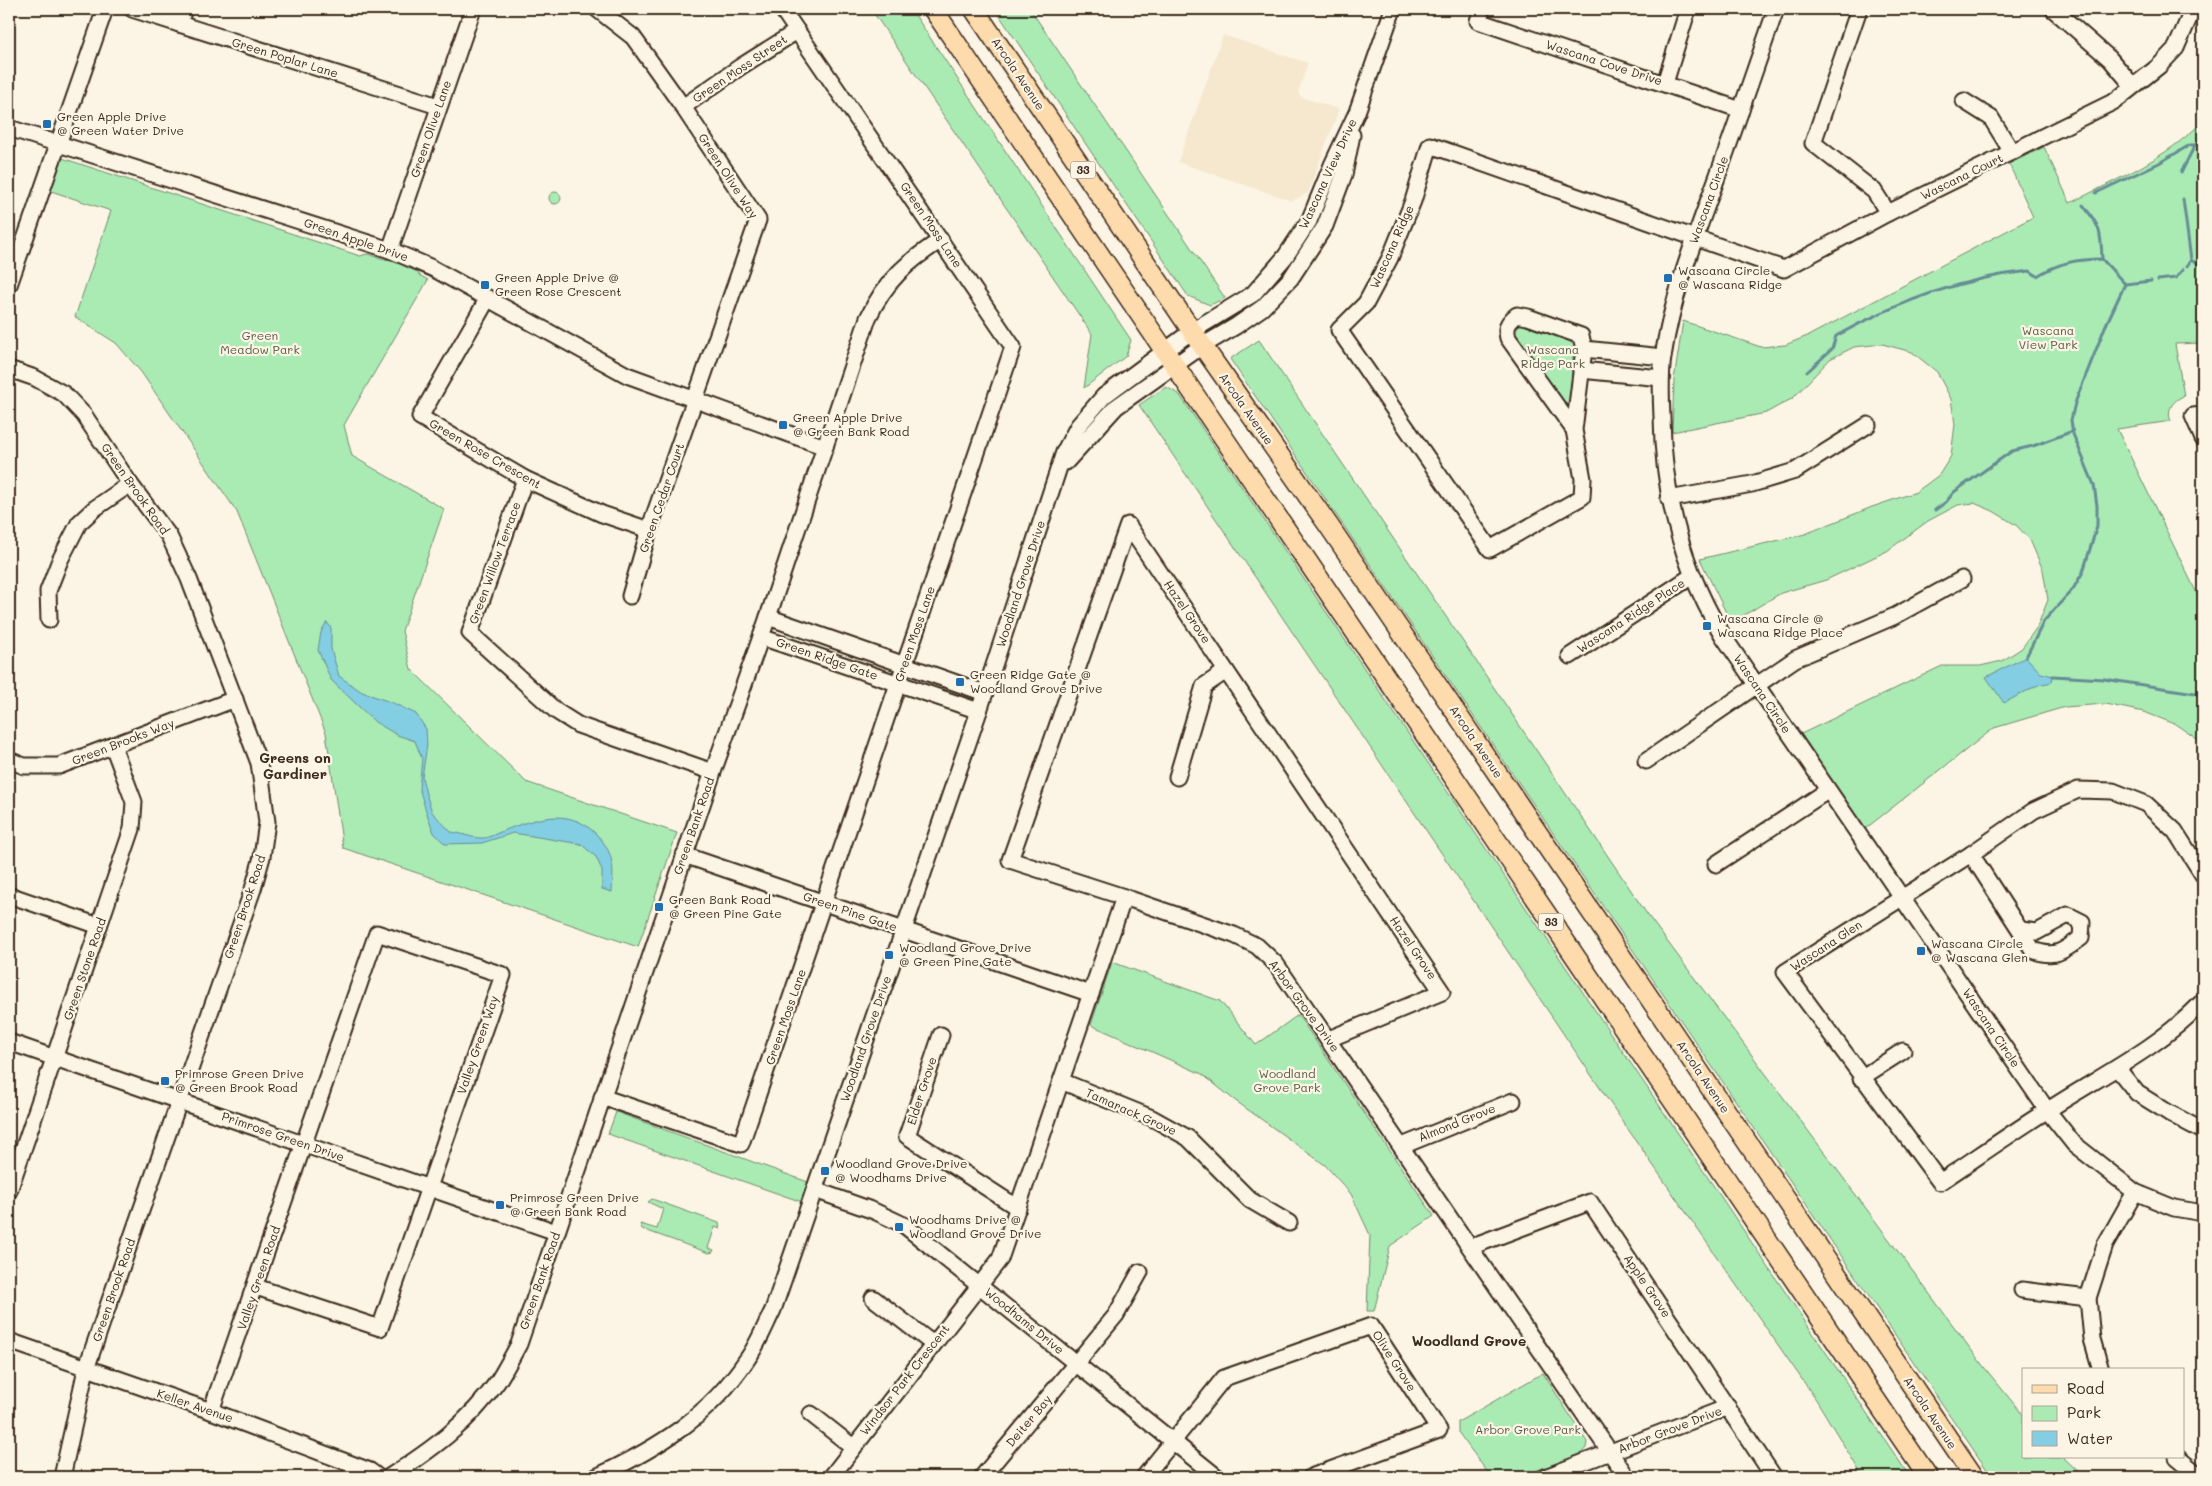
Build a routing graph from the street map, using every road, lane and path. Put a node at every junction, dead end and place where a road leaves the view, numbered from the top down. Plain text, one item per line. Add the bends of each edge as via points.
1 (105, 9) edge
2 (132, 9) edge
3 (184, 9) edge
4 (473, 9) edge
5 (597, 9) edge
6 (782, 9) edge
7 (933, 9) edge
8 (974, 9) edge
9 (1393, 9) edge
10 (1482, 9) edge
11 (1688, 9) edge
12 (1776, 9) edge
13 (1859, 9) edge
14 (2053, 9) edge
15 (2193, 9) edge
16 (179, 24) junction
17 (797, 32) junction
18 (1665, 84) junction
19 (2133, 86) junction
20 (1964, 101) dead end
21 (438, 106) junction
22 (683, 107) junction
23 (1741, 110) junction
24 (9, 128) edge
25 (58, 142) junction
26 (2012, 152) junction
27 (1888, 213) junction
28 (1695, 238) junction
29 (941, 240) junction
30 (390, 250) junction
31 (9, 285) edge
32 (488, 298) junction
33 (1197, 339) junction
34 (1584, 348) junction
35 (1663, 357) junction
36 (1170, 359) junction
37 (9, 369) edge
38 (1582, 370) junction
39 (1661, 378) junction
40 (696, 401) junction
41 (2203, 415) edge
42 (1868, 425) dead end
43 (1574, 430) junction
44 (2203, 439) edge
45 (825, 447) junction
46 (525, 479) junction
47 (130, 484) junction
48 (1669, 499) junction
49 (649, 530) junction
50 (1692, 576) junction
51 (1962, 579) dead end
52 (630, 596) dead end
53 (768, 617) junction
54 (49, 620) dead end
55 (761, 637) junction
56 (1570, 656) dead end
57 (905, 664) junction
58 (1226, 670) junction
59 (898, 684) junction
60 (1756, 686) junction
61 (985, 694) junction
62 (235, 699) junction
63 (979, 711) junction
64 (113, 746) junction
65 (9, 760) edge
66 (1646, 761) dead end
67 (713, 772) junction
68 (1178, 777) dead end
69 (1828, 791) junction
70 (1971, 854) junction
71 (684, 855) junction
72 (1716, 864) dead end
73 (2203, 875) edge
74 (9, 895) edge
75 (1124, 897) junction
76 (1902, 897) junction
77 (825, 903) junction
78 (99, 926) junction
79 (902, 930) junction
80 (2022, 930) dead end
81 (1091, 994) junction
82 (2203, 1001) edge
83 (941, 1035) dead end
84 (1328, 1039) junction
85 (9, 1042) edge
86 (1903, 1051) dead end
87 (54, 1058) junction
88 (2117, 1068) junction
89 (1861, 1078) junction
90 (1061, 1081) junction
91 (602, 1097) junction
92 (1513, 1100) dead end
93 (180, 1101) junction
94 (2047, 1110) junction
95 (2203, 1131) edge
96 (305, 1145) junction
97 (1402, 1146) junction
98 (429, 1188) junction
99 (815, 1190) junction
100 (9, 1191) edge
101 (2135, 1192) junction
102 (1018, 1208) junction
103 (2203, 1213) edge
104 (1289, 1223) dead end
105 (556, 1232) junction
106 (1470, 1247) junction
107 (1140, 1272) dead end
108 (979, 1284) junction
109 (256, 1287) junction
110 (2022, 1290) dead end
111 (872, 1298) dead end
112 (2088, 1298) junction
113 (9, 1342) edge
114 (933, 1344) junction
115 (1076, 1364) junction
116 (86, 1368) junction
117 (2100, 1368) edge
118 (1728, 1407) junction
119 (211, 1411) junction
120 (811, 1414) dead end
121 (1172, 1442) junction
122 (853, 1447) junction
123 (1612, 1453) junction
124 (2178, 1458) edge
125 (62, 1477) edge
126 (378, 1477) edge
127 (389, 1477) edge
128 (596, 1477) edge
129 (831, 1477) edge
130 (982, 1477) edge
131 (1144, 1477) edge
132 (1217, 1477) edge
133 (1311, 1477) edge
134 (1545, 1477) edge
135 (1627, 1477) edge
136 (1774, 1477) edge
137 (1928, 1477) edge
138 (1974, 1477) edge
139 (2201, 1477) edge

1 - 25 street
2 - 16 street, Green Poplar Lane
3 - 16 street
4 - 21 street, Green Olive Lane
5 - 22 street, Green Olive Way via 633,37
6 - 17 street, Green Moss Lane
7 - 36 main road, 33
8 - 33 main road, Arcola Avenue / 33
9 - 33 street, Wascana View Drive via 1357,112 1344,175 1325,226 1296,271 1262,308 1236,326
10 - 18 street, Wascana Cove Drive via 1478,21
11 - 18 street
12 - 23 street, Wascana Circle
13 - 27 street via 1813,143 1874,191
14 - 19 street via 2110,59
15 - 19 street, Wascana Court via 2176,48
16 - 21 street, Green Poplar Lane
17 - 22 street, Green Moss Street
17 - 29 street, Green Moss Lane
18 - 23 street, Wascana Cove Drive
19 - 26 street, Wascana Court via 2115,101
20 - 26 street via 1991,118
21 - 30 street, Green Olive Lane
22 - 40 street, Green Olive Way via 758,220
23 - 28 street, Wascana Circle
24 - 25 street, Green Apple Drive
25 - 30 street, Green Apple Drive
25 - 31 street
26 - 27 street, Wascana Court
27 - 28 street, Wascana Court via 1784,269
28 - 35 street, Wascana Circle via 1672,312
28 - 43 street, Wascana Ridge via 1430,145 1414,201 1390,258 1366,303 1339,330 1490,549 1582,497 1583,479
29 - 45 street, Green Bank Road via 912,259 876,300
29 - 57 street, Green Moss Lane via 1014,347
30 - 32 street, Green Apple Drive
32 - 40 street, Green Apple Drive via 626,375
32 - 46 street, Green Rose Crescent via 420,417
33 - 36 street, Wascana View Drive
33 - 138 main road, Arcola Avenue / 33 via 1509,789
34 - 35 street
34 - 38 street, Wascana Ridge
34 - 43 street, Wascana Ridge via 1581,336 1528,317 1517,315 1505,329 1508,338
35 - 39 street, Wascana Circle
36 - 61 street, Woodland Grove Drive via 1116,407 1057,472
36 - 137 main road, 33
37 - 47 street, Green Brook Road via 35,378 64,394 84,414
38 - 39 street
38 - 43 street, Wascana Ridge
39 - 48 street, Wascana Circle via 1662,453
40 - 45 street, Green Apple Drive
40 - 49 street, Green Cedar Court
41 - 44 street via 2193,416
42 - 48 street via 1795,471 1752,484
45 - 53 street, Green Bank Road
46 - 49 street, Green Rose Crescent via 602,514
46 - 67 street, Green Willow Terrace via 470,633 556,712 578,725
47 - 54 street via 94,508 79,523 48,592
47 - 62 street, Green Brook Road via 170,536
48 - 50 street, Wascana Circle
49 - 52 street, Green Cedar Court
50 - 56 street, Wascana Ridge Place
50 - 60 street, Wascana Circle via 1709,613
51 - 60 street via 1895,616 1795,659
53 - 55 street, Green Bank Road
53 - 57 street, Green Ridge Gate
55 - 59 street, Green Ridge Gate
55 - 67 street, Green Bank Road
57 - 59 street, Green Moss Lane
57 - 61 street, Green Ridge Gate
58 - 68 street via 1204,686
58 - 75 street, Hazel Grove via 1128,525 1010,860
58 - 84 street, Hazel Grove via 1442,992
59 - 63 street, Green Ridge Gate
59 - 77 street, Green Moss Lane
60 - 66 street
60 - 69 street, Wascana Circle
61 - 63 street, Woodland Grove Drive
62 - 64 street, Green Brooks Way
62 - 93 street, Green Brook Road via 259,763 267,822 264,848 253,890
63 - 79 street, Woodland Grove Drive
64 - 65 street, Green Brooks Way via 59,766 24,766
64 - 78 street, Green Stone Road via 134,802 133,820 126,851
67 - 71 street, Green Bank Road
69 - 72 street
69 - 76 street, Wascana Circle
70 - 73 street via 2033,811 2078,790 2098,789 2113,791 2146,804 2175,830
70 - 76 street
70 - 80 street
71 - 77 street, Green Pine Gate
71 - 91 street, Green Bank Road
74 - 78 street
75 - 81 street
75 - 84 street, Arbor Grove Drive via 1257,946 1276,964
76 - 89 street, Wascana Glen via 1785,972
76 - 94 street, Wascana Circle
77 - 79 street, Green Pine Gate
77 - 91 street, Green Moss Lane via 741,1144
78 - 87 street, Green Stone Road
79 - 81 street, Green Pine Gate
79 - 99 street, Woodland Grove Drive
81 - 90 street
82 - 88 street via 2187,1018
83 - 102 street, Elder Grove via 907,1136
84 - 97 street, Arbor Grove Drive
85 - 87 street, Primrose Green Drive
86 - 89 street
87 - 93 street, Primrose Green Drive
87 - 100 street, Green Stone Road
88 - 94 street
88 - 95 street via 2137,1092
89 - 94 street, Wascana Glen via 1940,1182
90 - 102 street
90 - 104 street, Tamarack Grove via 1152,1118 1188,1138 1250,1200
91 - 105 street, Green Bank Road
92 - 97 street, Almond Grove
93 - 96 street, Primrose Green Drive
93 - 116 street, Green Brook Road
94 - 101 street, Wascana Circle via 2074,1144
96 - 98 street, Primrose Green Drive
96 - 98 street, Valley Green Way via 377,933 503,975
96 - 109 street, Valley Green Road
97 - 106 street, Arbor Grove Drive
98 - 105 street, Primrose Green Drive
98 - 109 street, Valley Green Way via 380,1328
99 - 108 street, Woodhams Drive via 904,1225
99 - 128 street, Woodland Grove Drive via 773,1310 749,1357 719,1397 686,1427 638,1457
101 - 103 street, Wascana Circle via 2174,1208
101 - 112 street via 2105,1245
102 - 108 street via 1000,1259
105 - 127 street, Green Bank Road via 518,1344 498,1381 480,1404 442,1441
106 - 118 street, Apple Grove via 1590,1202
106 - 123 street, Arbor Grove Drive
107 - 115 street, Deiter Bay via 1116,1315
108 - 114 street, Windsor Park Crescent
108 - 115 street, Woodhams Drive
109 - 119 street, Valley Green Road
110 - 112 street
111 - 114 street
112 - 117 street via 2092,1338
113 - 116 street, Keller Avenue
114 - 122 street, Windsor Park Crescent
115 - 121 street, Woodhams Drive
115 - 130 street, Deiter Bay
116 - 119 street, Keller Avenue
116 - 125 street, Green Brook Road
118 - 123 street, Arbor Grove Drive
118 - 136 street, Apple Grove
119 - 126 street, Keller Avenue via 370,1471
120 - 122 street
121 - 131 street
121 - 132 street, Woodhams Drive
121 - 133 street, Olive Grove via 1224,1378 1371,1326 1440,1430
122 - 129 street, Windsor Park Crescent
123 - 134 street, Arbor Grove Drive
123 - 135 street
124 - 139 street

